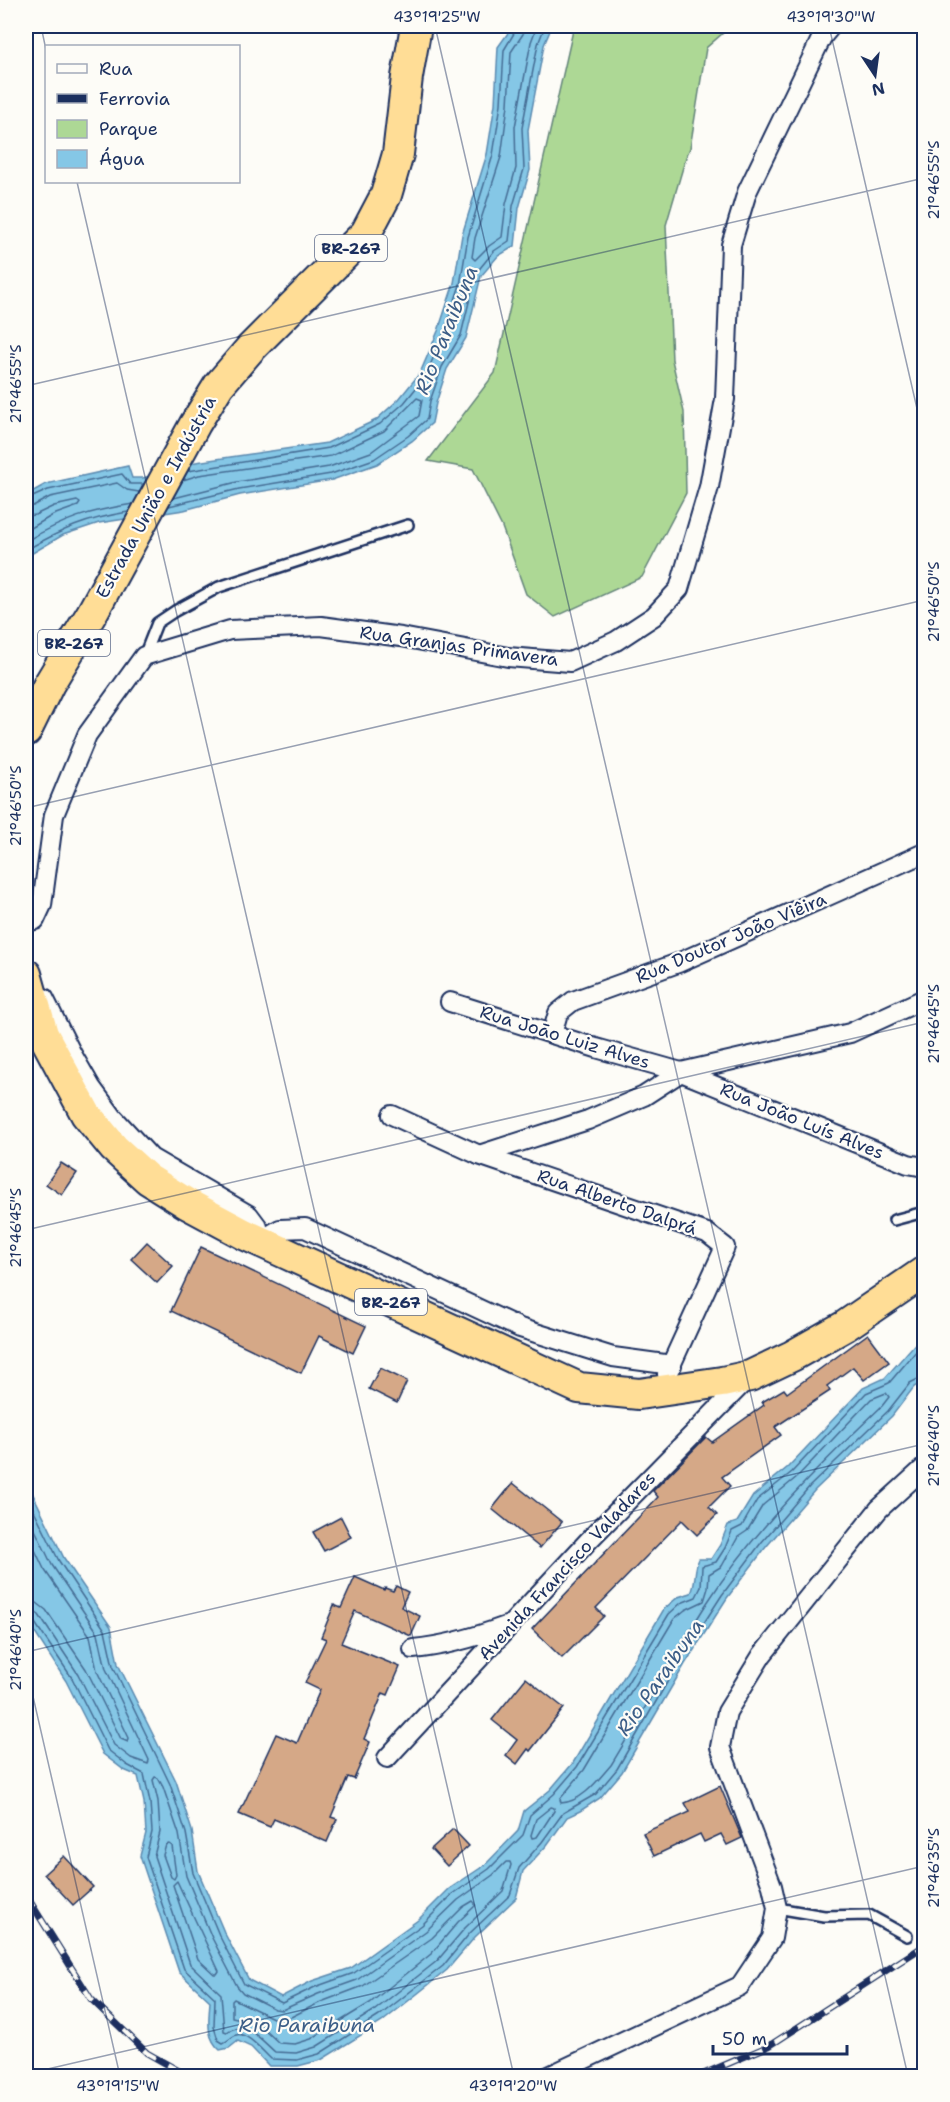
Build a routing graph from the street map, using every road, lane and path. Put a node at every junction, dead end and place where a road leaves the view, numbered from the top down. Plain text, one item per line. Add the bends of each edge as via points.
1 (416, 26) edge
2 (831, 26) edge
3 (408, 525) dead end
4 (144, 656) junction
5 (26, 731) edge
6 (924, 853) edge
7 (26, 922) edge
8 (26, 960) edge
9 (26, 974) edge
10 (924, 999) edge
11 (450, 1002) dead end
12 (552, 1034) junction
13 (681, 1072) junction
14 (392, 1115) dead end
15 (479, 1155) junction
16 (924, 1167) edge
17 (180, 1187) junction
18 (924, 1212) edge
19 (894, 1220) dead end
20 (260, 1241) junction
21 (924, 1272) edge
22 (924, 1284) edge
23 (869, 1309) junction
24 (672, 1365) junction
25 (750, 1376) junction
26 (659, 1392) junction
27 (924, 1468) edge
28 (511, 1625) junction
29 (413, 1649) dead end
30 (387, 1758) dead end
31 (777, 1908) junction
32 (907, 1936) dead end
33 (549, 2076) edge

1 - 5 highway, Estrada União e Indústria / BR-267 via 398,154 386,195 366,233 250,349 219,386
2 - 4 street, Rua Granjas Primavera via 822,37 747,192 730,245 725,399 710,487 679,589 654,616 616,641 570,662 508,657 321,626 230,630
3 - 4 lane via 219,587 157,623
4 - 7 street via 87,735 54,815 42,905 34,920
6 - 12 street, Rua Doutor João Viêira via 678,963 573,1000 558,1013
8 - 17 street via 72,1054 113,1117
9 - 17 highway, BR-267 via 43,1034 86,1114 114,1148 148,1179
10 - 13 street via 850,1033
11 - 12 street, Rua Joāo Luiz Alves
12 - 13 street, Rua Joāo Luiz Alves
13 - 15 street via 644,1095 588,1120
13 - 16 street, Rua João Luís Alves via 908,1164
14 - 15 street, Rua Alberto Dalprá
15 - 24 street, Rua Alberto Dalprá via 707,1233 725,1247
17 - 20 highway, BR-267
18 - 19 lane
20 - 24 street via 280,1229 305,1228 520,1328 613,1357
20 - 26 highway, BR-267 via 579,1388
21 - 23 highway, BR-267
22 - 23 highway, BR-267
23 - 25 highway, BR-267 via 792,1356
24 - 26 street, Rua Alberto Dalprá
25 - 26 highway, BR-267
25 - 28 street, Avenida Francisco Valadares
27 - 31 street via 879,1509 762,1655 727,1712 720,1748
28 - 29 street via 473,1638
28 - 30 street, Avenida Francisco Valadares
31 - 32 lane via 824,1916 869,1915
31 - 33 street via 772,1938 740,1986

